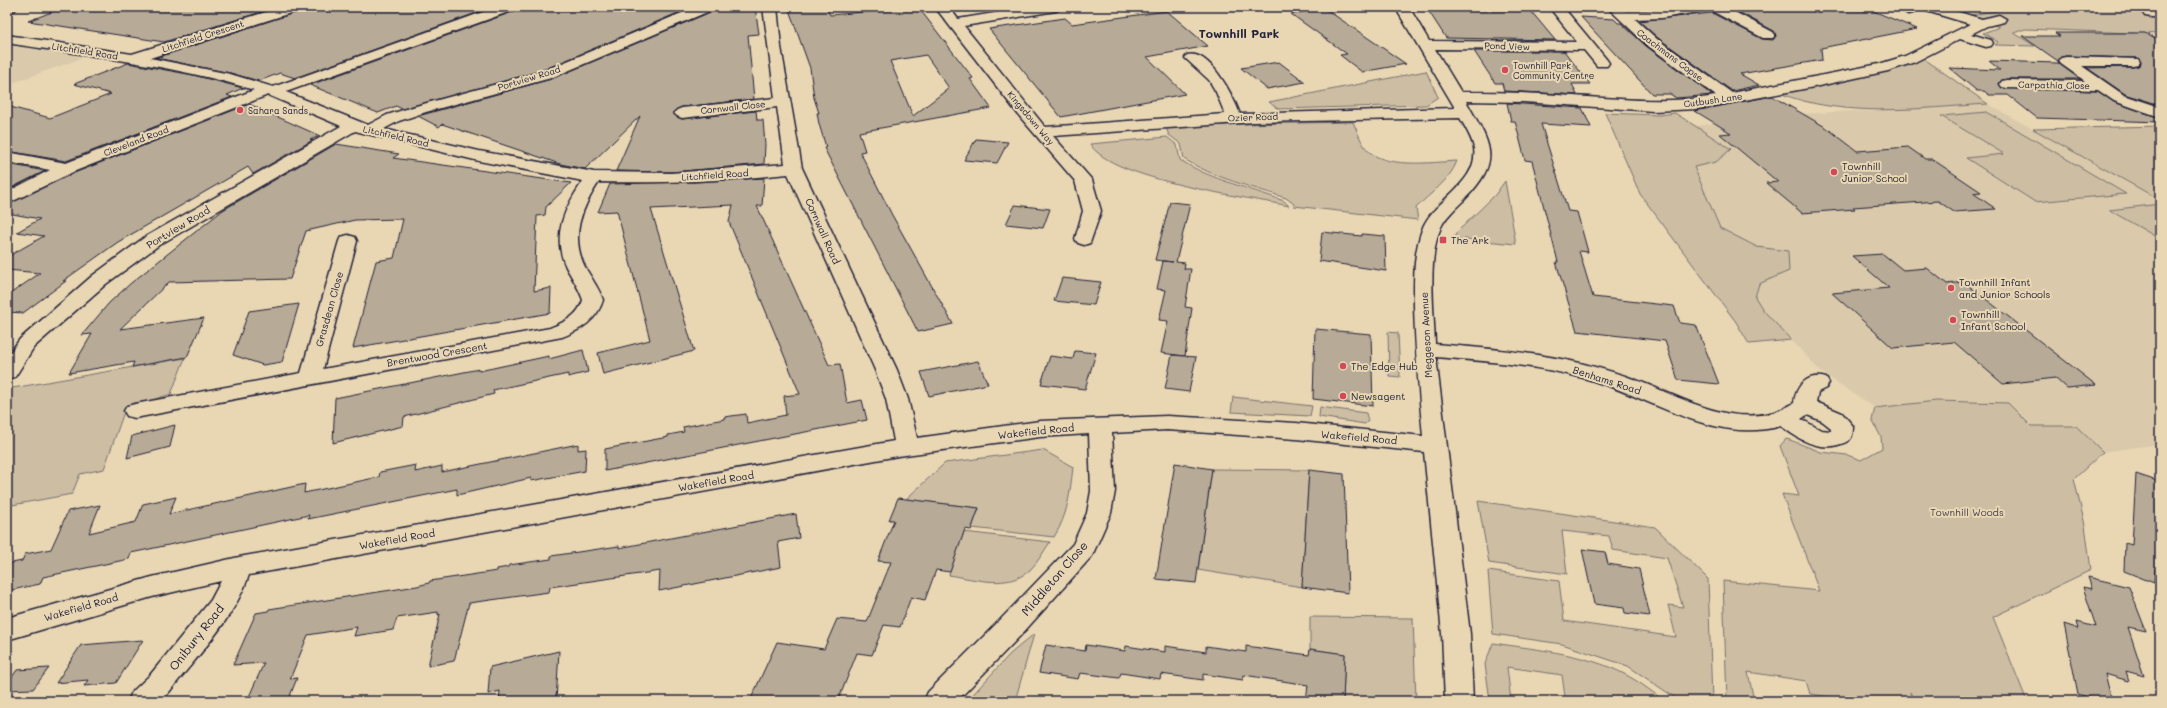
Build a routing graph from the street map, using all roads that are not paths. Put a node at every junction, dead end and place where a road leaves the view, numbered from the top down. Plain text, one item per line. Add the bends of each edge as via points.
1 (10, 7) edge
2 (295, 7) edge
3 (509, 7) edge
4 (707, 7) edge
5 (770, 7) edge
6 (942, 7) edge
7 (1056, 7) edge
8 (1402, 7) edge
9 (1556, 7) edge
10 (1706, 7) edge
11 (1715, 7) edge
12 (1928, 7) edge
13 (7, 8) edge
14 (1618, 11) edge
15 (1999, 19) dead end
16 (955, 23) junction
17 (1982, 23) junction
18 (1960, 35) junction
19 (1768, 36) dead end
20 (7, 39) edge
21 (1986, 43) dead end
22 (1426, 45) junction
23 (1589, 46) junction
24 (1192, 58) dead end
25 (133, 59) junction
26 (2133, 62) dead end
27 (1602, 63) dead end
28 (2007, 84) dead end
29 (2102, 86) junction
30 (271, 91) junction
31 (1730, 99) junction
32 (783, 102) junction
33 (1461, 104) junction
34 (2160, 112) edge
35 (682, 113) dead end
36 (1234, 118) junction
37 (362, 128) junction
38 (1042, 132) junction
39 (7, 157) edge
40 (67, 168) junction
41 (794, 168) junction
42 (594, 177) junction
43 (7, 199) edge
44 (1084, 239) dead end
45 (348, 241) dead end
46 (1425, 350) junction
47 (7, 372) edge
48 (310, 378) junction
49 (1818, 383) dead end
50 (1805, 406) junction
51 (134, 411) dead end
52 (1786, 419) junction
53 (1100, 425) junction
54 (1436, 445) junction
55 (907, 447) junction
56 (239, 567) junction
57 (7, 629) edge
58 (142, 701) edge
59 (938, 701) edge
60 (1459, 701) edge

1 - 13 street
2 - 25 street, Litchfield Crescent
3 - 30 street, Cleveland Road
4 - 37 street, Portview Road via 546,75
5 - 32 street, Cornwall Road via 771,30
6 - 16 street, Kingsdown Way
7 - 16 street
8 - 22 street, Meggeson Avenue
9 - 23 street
10 - 14 street via 1662,14
11 - 19 street
12 - 17 street
14 - 31 street, Coachmans Copse via 1652,42
15 - 17 street, Cutbush Lane
16 - 38 street, Kingsdown Way
17 - 18 street, Cutbush Lane
18 - 21 street
18 - 31 street, Cutbush Lane via 1910,59 1883,68
20 - 25 street, Litchfield Road
22 - 23 street, Pond View
22 - 33 street, Meggeson Avenue
23 - 27 street
24 - 36 street via 1214,77 1224,92
25 - 30 street, Litchfield Road via 230,78
26 - 29 street, Carpathia Close via 2066,61
28 - 29 street, Carpathia Close
29 - 34 street, Carpathia Close via 2119,98
30 - 37 street, Litchfield Road
30 - 40 street, Cleveland Road
31 - 33 street, Cutbush Lane via 1653,106 1524,97
32 - 35 street, Cornwall Close
32 - 41 street, Cornwall Road
33 - 36 street, Ozier Road
33 - 46 street, Meggeson Avenue via 1482,148 1481,164 1473,182 1442,212 1432,227 1423,265
36 - 38 street, Ozier Road via 1120,124
37 - 42 street, Litchfield Road via 480,156
37 - 47 street, Portview Road via 152,241 99,280 27,343
38 - 44 street, Kingsdown Way via 1084,180 1092,210
39 - 40 street
40 - 43 street, Cleveland Road
41 - 42 street, Litchfield Road via 671,178
41 - 55 street, Cornwall Road via 886,370 897,399
42 - 48 street, Brentwood Crescent via 576,203 570,219 570,252 593,300 591,308 576,323 555,333
45 - 48 street, Grasdean Close
46 - 52 street, Benhams Road via 1537,360 1628,384 1680,408 1709,416 1751,422
46 - 54 street, Meggeson Avenue
48 - 51 street, Brentwood Crescent
49 - 50 street via 1807,390
50 - 52 street, Benhams Road
50 - 52 street via 1824,412 1838,421 1842,426 1842,435 1831,439 1815,437
53 - 54 street, Wakefield Road via 1167,423 1296,431
53 - 55 street, Wakefield Road via 1033,430
53 - 59 street, Middleton Close via 1103,491 1100,513 1083,549
54 - 60 street, Meggeson Avenue via 1456,634
55 - 56 street, Wakefield Road
56 - 57 street, Wakefield Road via 152,587
56 - 58 street, Onibury Road via 230,592 220,608 160,683

